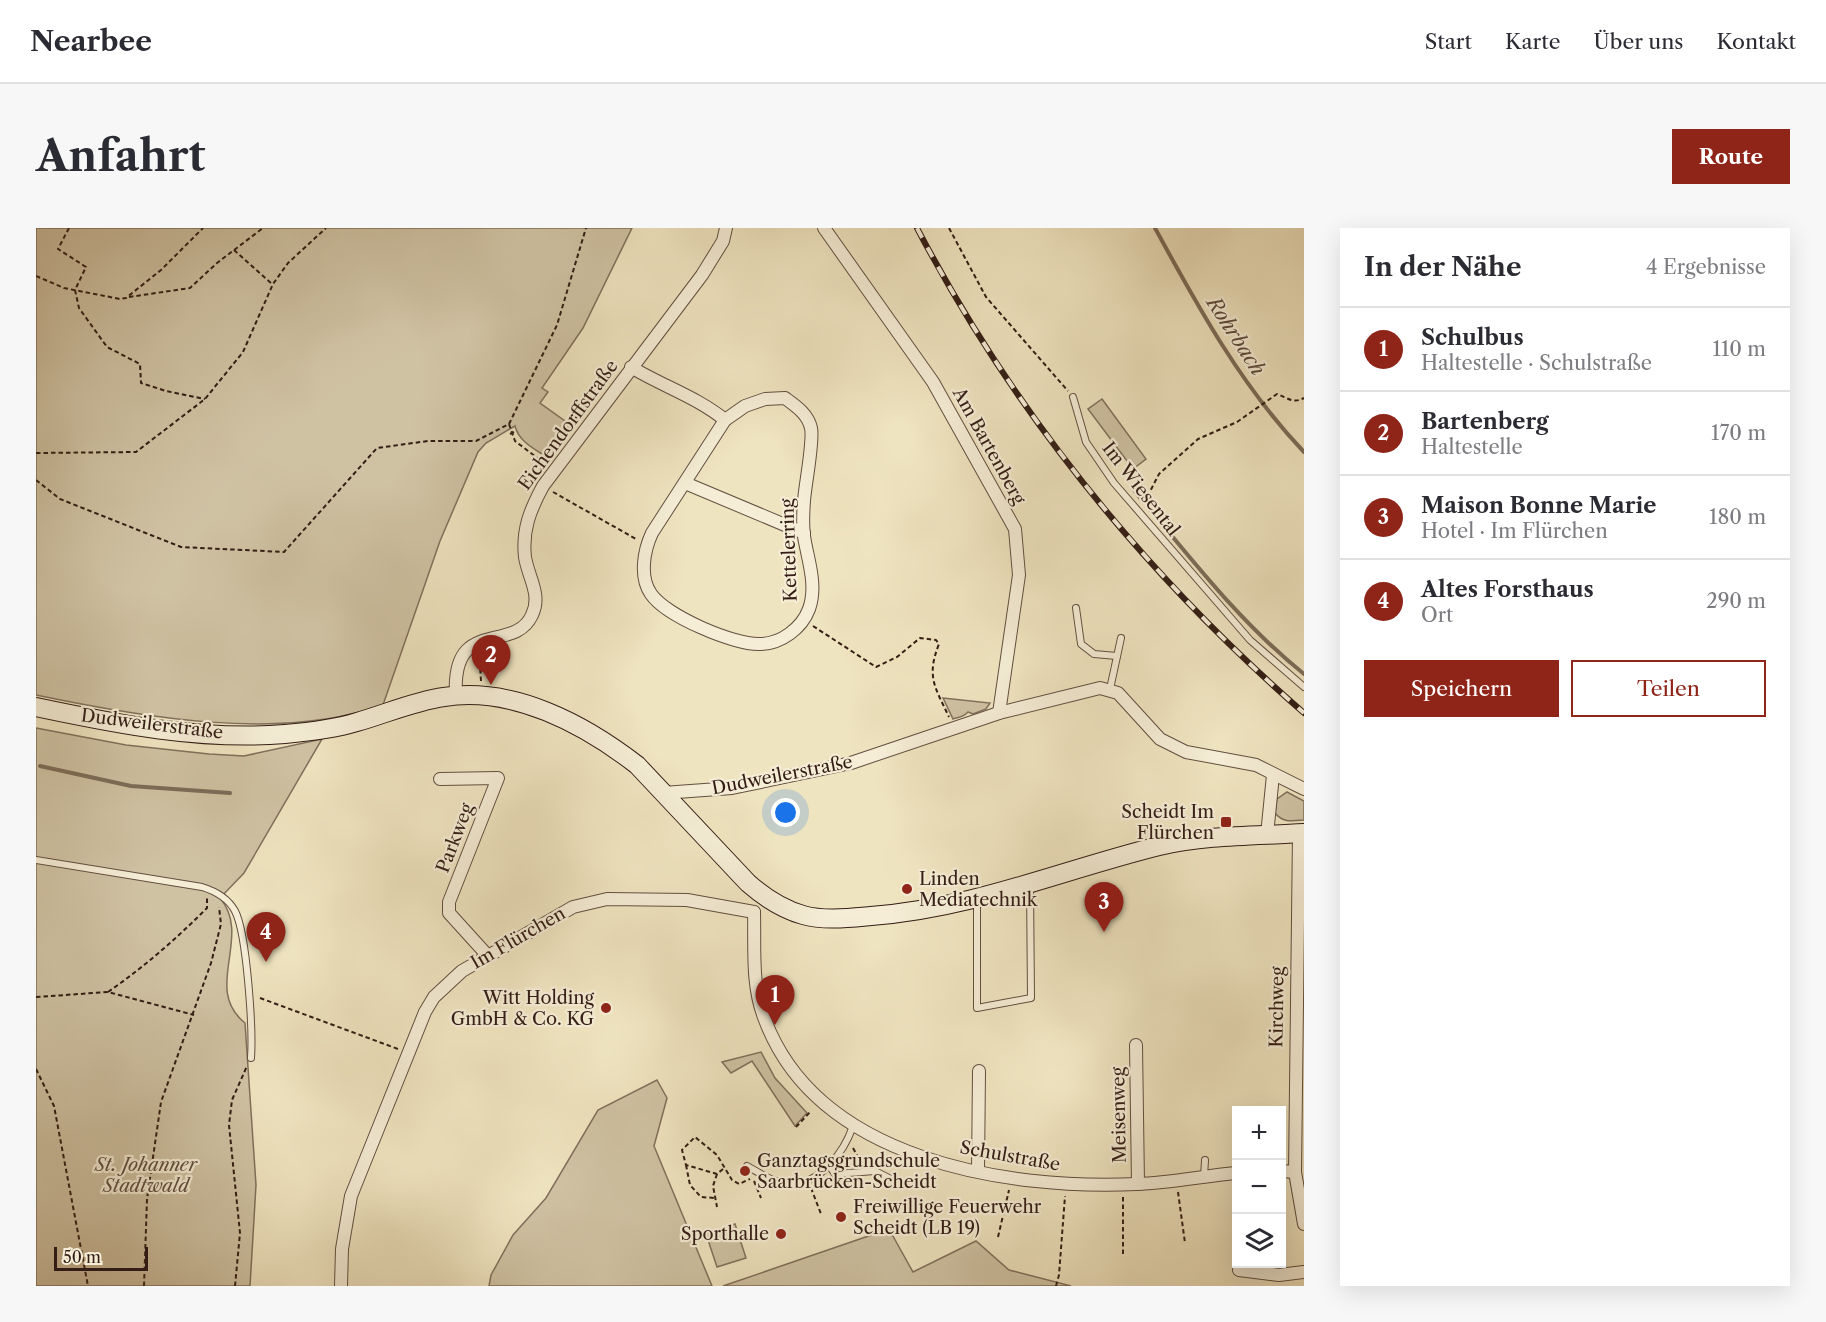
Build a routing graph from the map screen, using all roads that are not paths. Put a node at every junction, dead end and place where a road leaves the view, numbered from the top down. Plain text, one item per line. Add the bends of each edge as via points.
1 (726, 228) edge
2 (824, 228) edge
3 (631, 367) junction
4 (1073, 397) road end
5 (725, 420) junction
6 (685, 483) junction
7 (804, 533) junction
8 (1076, 608) dead end
9 (1121, 638) dead end
10 (1117, 656) junction
11 (1304, 687) edge
12 (1110, 689) junction
13 (456, 696) junction
14 (36, 707) edge
15 (999, 713) junction
16 (1273, 775) junction
17 (440, 779) dead end
18 (1304, 789) edge
19 (663, 793) junction
20 (1301, 833) edge
21 (1267, 835) junction
22 (36, 860) edge
23 (1030, 884) junction
24 (768, 899) junction
25 (977, 899) junction
26 (754, 912) junction
27 (488, 956) junction
28 (1299, 1025) edge
29 (1136, 1046) dead end
30 (251, 1058) road end
31 (979, 1071) dead end
32 (853, 1126) junction
33 (1205, 1160) dead end
34 (829, 1165) junction
35 (747, 1166) dead end
36 (1299, 1169) edge
37 (978, 1171) junction
38 (1232, 1174) edge
39 (1204, 1177) junction
40 (897, 1182) dead end
41 (1138, 1184) junction
42 (1304, 1224) edge
43 (1239, 1269) dead end
44 (1304, 1272) edge
45 (341, 1286) edge

1 - 3 street, Eichendorffstraße via 723,241 702,275
2 - 15 street, Am Bartenberg via 933,382 1015,529 1019,575
3 - 5 street via 706,404
3 - 13 street, Eichendorffstraße via 543,486 527,519 525,560 537,602 532,617 517,631 478,641 466,650 455,676
4 - 11 lane, Im Wiesental via 1082,434 1092,453 1138,511 1250,640
5 - 6 street, Kettelerring
5 - 7 street, Kettelerring via 745,406 765,399 785,398 802,411 812,429
6 - 7 street
6 - 7 street, Kettelerring via 646,546 644,572 650,593 667,610 704,628 760,644 795,630 810,607 812,594
8 - 10 lane via 1081,644 1094,654
9 - 10 lane
10 - 12 lane
12 - 15 street, Dudweilerstraße via 1100,688
12 - 16 street via 1160,739 1186,752 1256,765
13 - 14 street, Dudweilerstraße via 353,723 283,734 174,731
13 - 19 street, Dudweilerstraße via 517,701 543,711 603,740 637,765
15 - 19 street, Dudweilerstraße via 851,763 732,788
16 - 18 street
16 - 21 street
17 - 27 street, Parkweg via 498,778 449,902 449,913
19 - 24 street via 734,869
20 - 21 street
20 - 28 street, Kirchweg
21 - 23 street via 1198,839 1159,846
22 - 30 lane via 202,887 217,893 235,911 240,927
23 - 25 street
23 - 25 lane via 1030,998 978,1008
24 - 25 street via 804,915 840,919 924,911
24 - 26 street
26 - 27 street, Im Flürchen via 687,900 608,899 573,907
26 - 32 street, Schulstraße via 753,963 765,1021 779,1048 815,1095
27 - 45 street, Im Flürchen via 445,984 426,1012 351,1196 342,1249
28 - 36 street, Kirchweg
29 - 41 street, Meisenweg
31 - 37 street
32 - 34 lane
32 - 37 street, Schulstraße via 893,1146
33 - 39 lane
34 - 35 lane via 808,1181 789,1184
34 - 40 lane via 835,1174 884,1174
36 - 42 street, Kirchweg
37 - 41 street, Schulstraße via 1066,1184
38 - 39 street, Schulstraße
39 - 41 street, Schulstraße
43 - 44 street via 1280,1275

